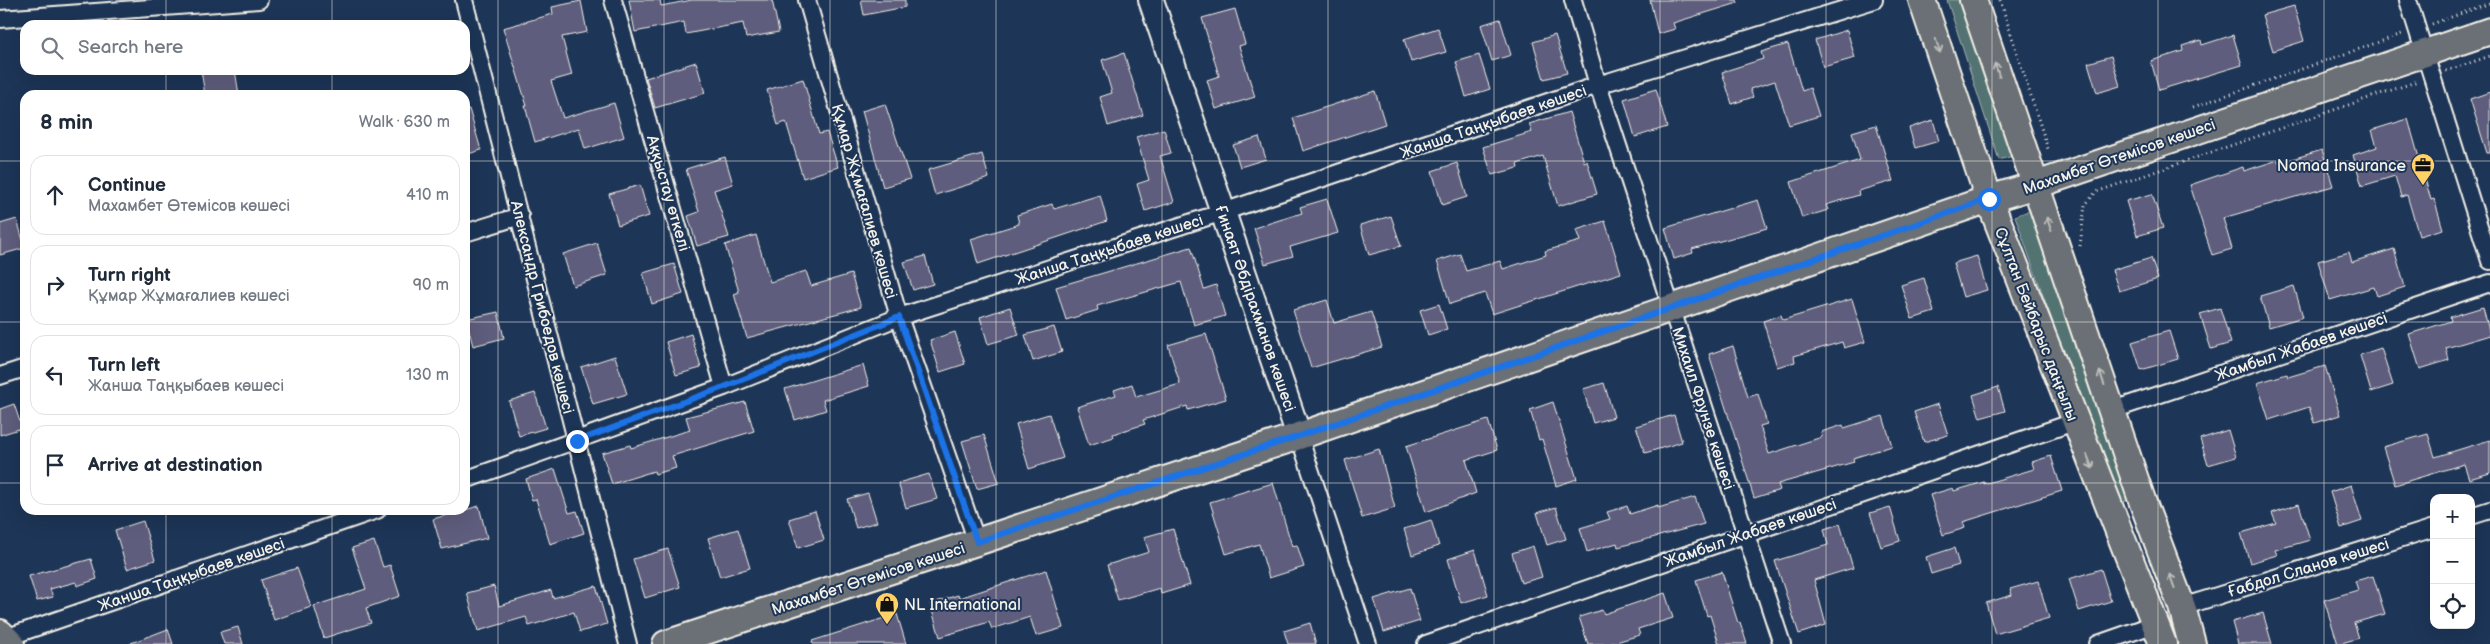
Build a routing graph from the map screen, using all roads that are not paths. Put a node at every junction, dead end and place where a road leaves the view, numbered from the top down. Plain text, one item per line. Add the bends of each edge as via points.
1 (259, 0) edge
2 (464, 0) edge
3 (613, 0) edge
4 (807, 0) edge
5 (1152, 0) edge
6 (1572, 0) edge
7 (1874, 0) edge
8 (1922, 0) edge
9 (1973, 0) edge
10 (2408, 0) edge
11 (0, 19) edge
12 (469, 20) edge
13 (470, 23) edge
14 (2490, 31) edge
15 (2425, 53) junction
16 (1598, 85) junction
17 (2036, 185) junction
18 (1989, 199) junction
19 (1223, 212) junction
20 (520, 216) junction
21 (470, 231) edge
22 (2490, 261) edge
23 (2490, 283) edge
24 (1671, 309) junction
25 (899, 317) junction
26 (20, 370) edge
27 (0, 376) edge
28 (724, 387) junction
29 (2113, 410) junction
30 (2074, 422) junction
31 (1299, 436) junction
32 (577, 441) junction
33 (470, 478) edge
34 (2490, 510) edge
35 (362, 515) edge
36 (2475, 515) edge
37 (2430, 529) edge
38 (1746, 534) junction
39 (977, 542) junction
40 (2182, 607) junction
41 (2159, 634) edge
42 (5, 638) edge
43 (2122, 640) edge
44 (628, 644) edge
45 (666, 644) edge
46 (1368, 644) edge
47 (1426, 644) edge
48 (1782, 644) edge
49 (2098, 644) edge
50 (2192, 644) edge

1 - 11 street
2 - 12 street, Александр Грибоедов көшесі
3 - 28 street, Аққыстау өткелі
4 - 25 street, Құмар Жұмағалиев көшесі
5 - 19 street, Ғинаят Әбдірахманов көшесі
6 - 16 street, Михаил Фрунзе көшесі
7 - 16 street, Жанша Таңқыбаев көшесі
8 -> 18 main road, Сұлтан Бейбарыс даңғылы
17 -> 9 main road
10 - 15 street
13 - 20 street, Александр Грибоедов көшесі
14 - 15 main road, Махамбет Өтемісов көшесі
15 - 17 main road, Махамбет Өтемісов көшесі
15 - 22 street
16 - 19 street, Жанша Таңқыбаев көшесі
16 - 24 street, Михаил Фрунзе көшесі
17 - 18 main road, Махамбет Өтемісов көшесі
29 -> 17 main road
18 - 24 main road, Махамбет Өтемісов көшесі
18 - 30 main road, Сұлтан Бейбарыс даңғылы
19 - 25 street, Жанша Таңқыбаев көшесі
19 - 31 street, Ғинаят Әбдірахманов көшесі
20 - 21 street
20 - 32 street, Александр Грибоедов көшесі
23 - 29 street, Жамбыл Жабаев көшесі
24 - 31 main road, Махамбет Өтемісов көшесі
24 - 38 street, Михаил Фрунзе көшесі
25 - 28 street, Жанша Таңқыбаев көшесі
25 - 39 street, Құмар Жұмағалиев көшесі
26 - 27 street
28 - 32 street, Жанша Таңқыбаев көшесі
40 -> 29 main road
30 - 38 street, Жамбыл Жабаев көшесі
30 -> 41 main road, Сұлтан Бейбарыс даңғылы
31 - 39 main road, Махамбет Өтемісов көшесі
31 - 46 street, Ғинаят Әбдірахманов көшесі
32 - 33 street, Жанша Таңқыбаев көшесі
32 - 44 street, Александр Грибоедов көшесі
34 - 36 street
35 - 42 street, Жанша Таңқыбаев көшесі
37 - 40 street, Ғабдол Сланов көшесі
38 - 47 street, Жамбыл Жабаев көшесі
38 - 48 street, Михаил Фрунзе көшесі
39 - 45 main road, Махамбет Өтемісов көшесі
40 - 50 main road
41 - 43 street
43 - 49 street

